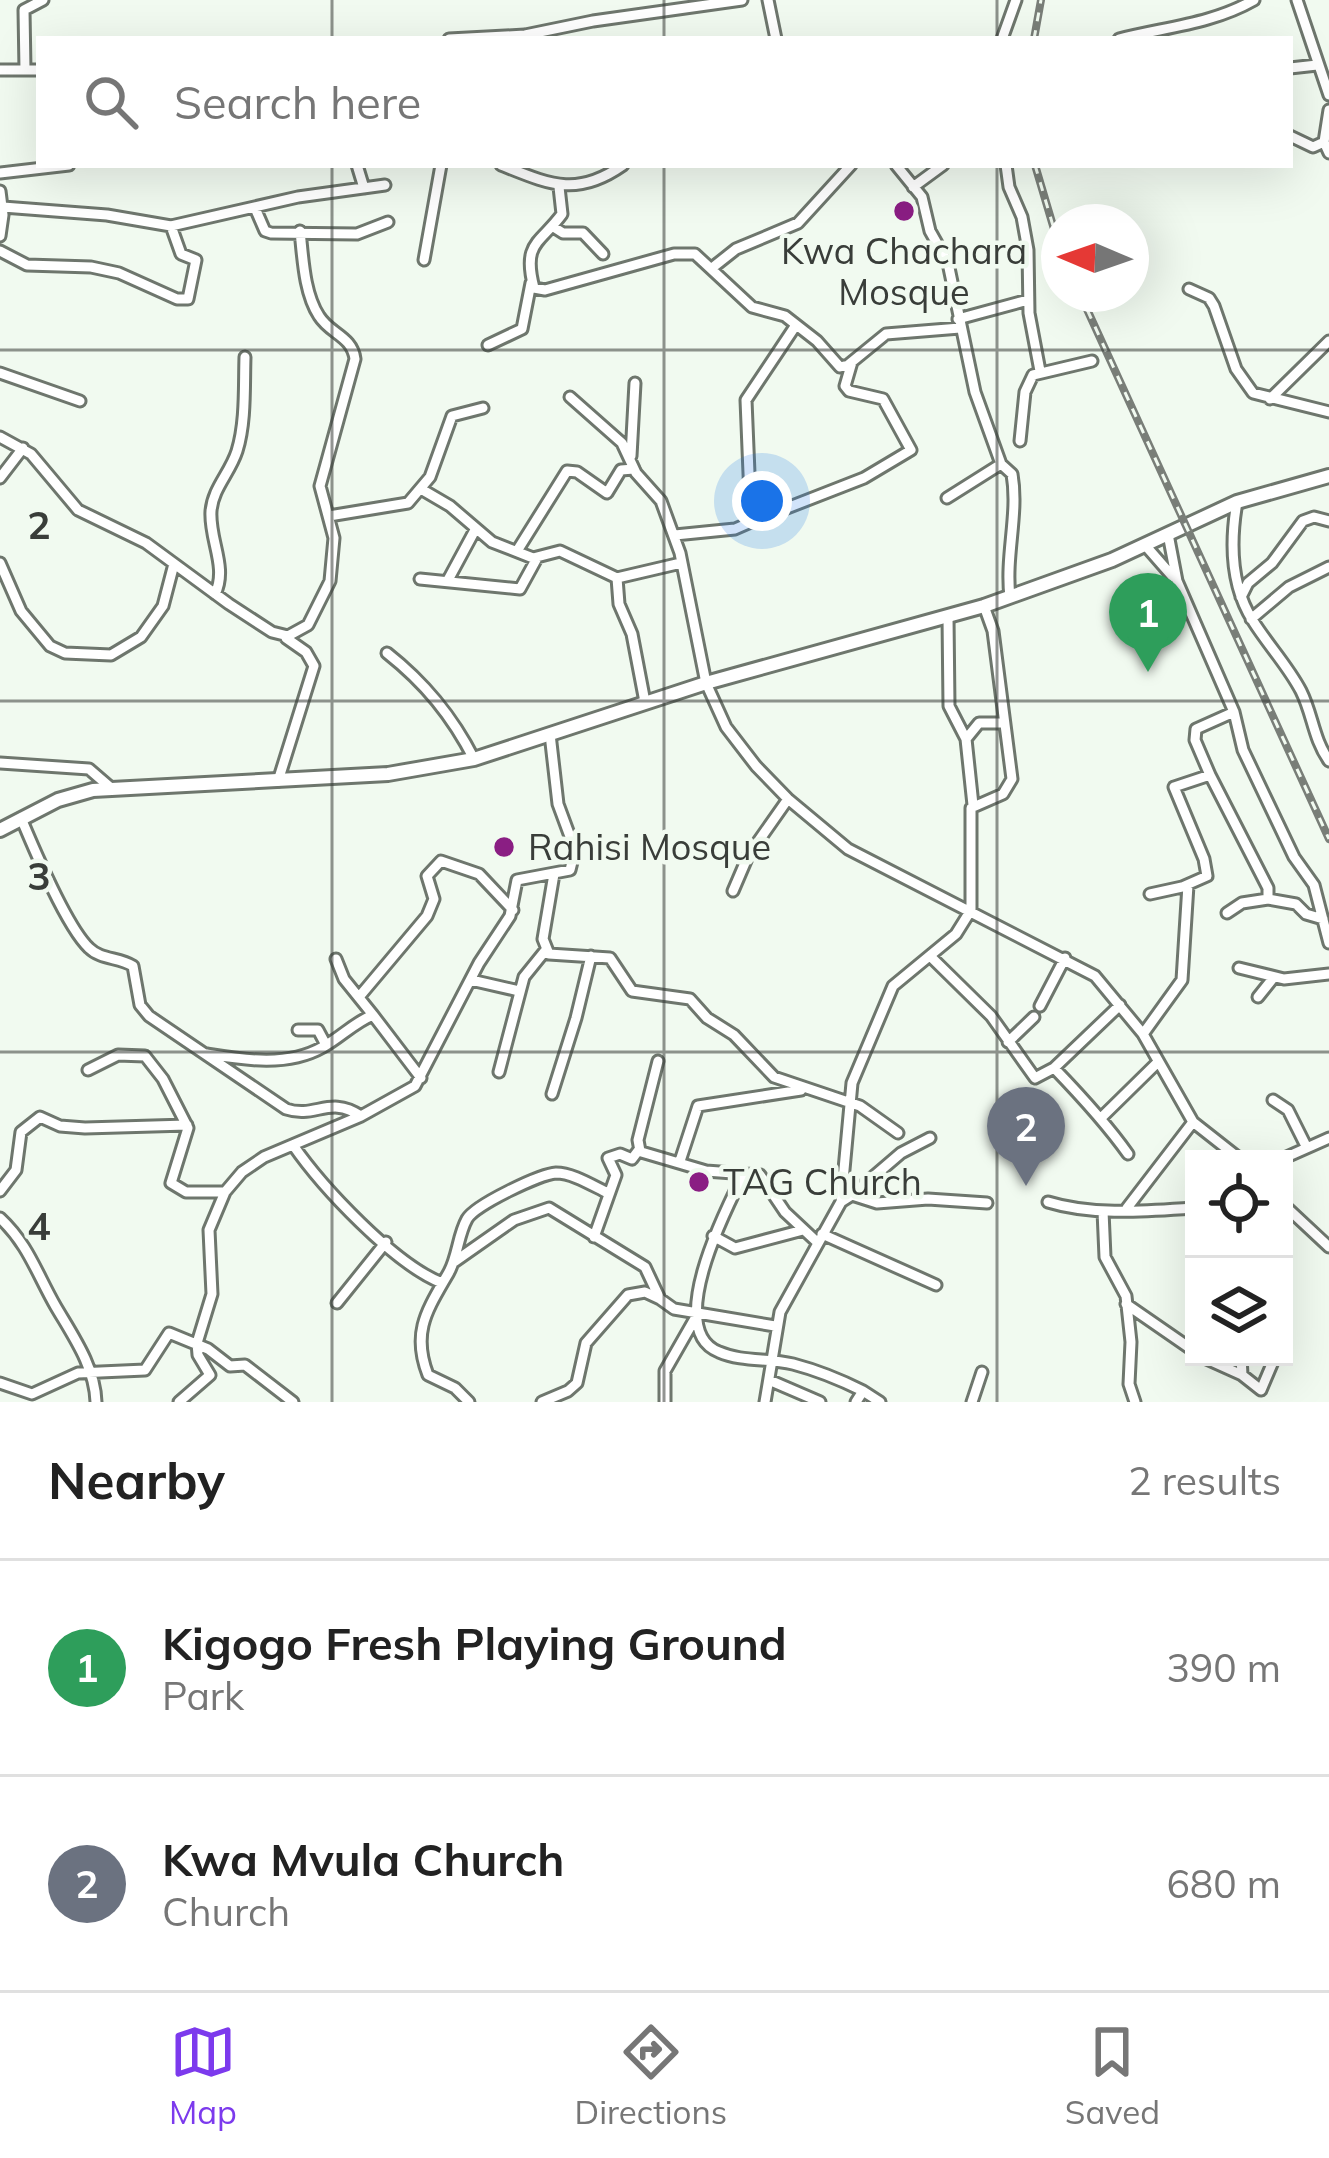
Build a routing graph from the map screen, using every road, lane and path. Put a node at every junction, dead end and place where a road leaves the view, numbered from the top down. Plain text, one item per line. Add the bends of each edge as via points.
1 (43, 0) edge
2 (742, 0) edge
3 (768, 0) edge
4 (1016, 0) edge
5 (1254, 0) edge
6 (1297, 0) edge
7 (506, 36) edge
8 (775, 36) edge
9 (1003, 36) edge
10 (1131, 36) edge
11 (1329, 57) edge
12 (1316, 62) junction
13 (1293, 67) edge
14 (0, 70) edge
15 (25, 70) junction
16 (36, 70) edge
17 (1329, 95) edge
18 (1329, 110) edge
19 (1293, 137) edge
20 (1326, 147) edge
21 (44, 168) edge
22 (358, 168) edge
23 (440, 168) edge
24 (509, 168) edge
25 (618, 168) edge
26 (848, 168) edge
27 (898, 168) edge
28 (939, 168) edge
29 (1006, 168) edge
30 (0, 173) edge
31 (385, 184) dead end
32 (560, 187) junction
33 (914, 187) junction
34 (364, 188) junction
35 (0, 191) edge
36 (3, 207) edge
37 (255, 208) junction
38 (388, 222) dead end
39 (171, 226) junction
40 (552, 226) junction
41 (300, 231) junction
42 (0, 236) edge
43 (0, 251) edge
44 (603, 254) dead end
45 (424, 260) dead end
46 (712, 268) junction
47 (531, 283) junction
48 (1189, 289) dead end
49 (1028, 300) junction
50 (959, 323) junction
51 (796, 325) junction
52 (1329, 341) edge
53 (488, 345) dead end
54 (245, 357) dead end
55 (1092, 361) dead end
56 (852, 362) junction
57 (1040, 371) junction
58 (0, 374) edge
59 (635, 383) dead end
60 (571, 397) dead end
61 (1270, 399) junction
62 (80, 401) dead end
63 (483, 408) dead end
64 (1329, 412) edge
65 (0, 437) edge
66 (1020, 441) dead end
67 (23, 448) junction
68 (631, 456) junction
69 (1001, 464) junction
70 (634, 469) junction
71 (1329, 476) edge
72 (0, 478) edge
73 (422, 489) junction
74 (947, 498) dead end
75 (1237, 502) junction
76 (329, 516) junction
77 (1329, 521) edge
78 (751, 522) junction
79 (475, 530) junction
80 (1168, 534) junction
81 (675, 535) junction
82 (1145, 544) junction
83 (517, 551) junction
84 (537, 558) junction
85 (0, 563) edge
86 (681, 563) junction
87 (174, 564) junction
88 (1329, 567) edge
89 (616, 578) junction
90 (420, 579) dead end
91 (448, 580) junction
92 (1177, 581) junction
93 (214, 594) junction
94 (1010, 597) junction
95 (1241, 597) junction
96 (984, 606) junction
97 (948, 617) junction
98 (1251, 619) junction
99 (283, 636) junction
100 (387, 653) dead end
101 (706, 682) junction
102 (645, 702) junction
103 (1234, 712) junction
104 (1004, 723) junction
105 (550, 734) junction
106 (966, 739) junction
107 (474, 759) junction
108 (1329, 760) edge
109 (0, 763) edge
110 (1210, 775) junction
111 (278, 781) junction
112 (111, 788) junction
113 (788, 799) junction
114 (973, 805) junction
115 (21, 818) junction
116 (0, 830) edge
117 (554, 874) junction
118 (1188, 885) junction
119 (733, 891) dead end
120 (1150, 894) dead end
121 (1268, 899) junction
122 (513, 910) junction
123 (970, 910) junction
124 (1227, 913) dead end
125 (1323, 920) junction
126 (1329, 943) edge
127 (544, 951) junction
128 (590, 956) junction
129 (931, 956) junction
130 (336, 958) dead end
131 (1065, 958) junction
132 (1238, 968) dead end
133 (1329, 974) edge
134 (1274, 976) junction
135 (471, 980) junction
136 (519, 992) junction
137 (1258, 997) dead end
138 (358, 998) junction
139 (1120, 1006) junction
140 (374, 1015) junction
141 (298, 1030) dead end
142 (1144, 1034) junction
143 (1008, 1042) junction
144 (326, 1045) junction
145 (201, 1053) junction
146 (658, 1061) dead end
147 (1158, 1062) junction
148 (1054, 1068) junction
149 (88, 1070) dead end
150 (499, 1072) dead end
151 (421, 1078) junction
152 (809, 1090) junction
153 (552, 1094) dead end
154 (1273, 1100) dead end
155 (847, 1102) junction
156 (361, 1115) junction
157 (1102, 1117) junction
158 (1193, 1122) junction
159 (187, 1124) junction
160 (898, 1132) dead end
161 (930, 1138) dead end
162 (1329, 1138) edge
163 (293, 1144) junction
164 (1306, 1146) junction
165 (1229, 1150) edge
166 (640, 1151) junction
167 (1293, 1153) edge
168 (1128, 1154) dead end
169 (680, 1161) junction
170 (743, 1173) junction
171 (0, 1191) edge
172 (225, 1192) junction
173 (608, 1193) junction
174 (852, 1195) junction
175 (841, 1202) junction
176 (1048, 1202) dead end
177 (988, 1203) dead end
178 (1185, 1208) edge
179 (1125, 1209) junction
180 (1103, 1211) junction
181 (1293, 1213) edge
182 (0, 1217) edge
183 (803, 1230) junction
184 (713, 1236) junction
185 (594, 1237) junction
186 (820, 1238) junction
187 (386, 1242) junction
188 (1329, 1247) edge
189 (454, 1262) junction
190 (442, 1283) junction
191 (936, 1285) dead end
192 (660, 1299) junction
193 (338, 1303) dead end
194 (1126, 1304) junction
195 (697, 1316) junction
196 (775, 1326) junction
197 (197, 1343) junction
198 (1185, 1346) edge
199 (772, 1361) junction
200 (1222, 1366) edge
201 (1240, 1366) edge
202 (1271, 1366) edge
203 (92, 1371) junction
204 (982, 1372) dead end
205 (1241, 1375) junction
206 (769, 1380) junction
207 (0, 1383) edge
208 (1261, 1390) junction
209 (863, 1391) junction
210 (35, 1398) edge
211 (96, 1402) edge
212 (179, 1402) edge
213 (293, 1402) edge
214 (469, 1402) edge
215 (542, 1402) edge
216 (665, 1402) edge
217 (765, 1402) edge
218 (820, 1402) edge
219 (856, 1402) edge
220 (880, 1402) edge
221 (972, 1402) edge
222 (1135, 1402) edge
223 (1273, 1402) edge

1 - 15 street via 23,10
2 - 7 street
3 - 8 street
4 - 9 street
5 - 10 street via 1209,22
6 - 12 street
11 - 12 street
12 - 13 street
12 - 17 street
14 - 15 street
15 - 16 street
18 - 20 street
19 - 20 street
21 - 30 street
22 - 34 street
23 - 45 street
24 - 32 street
25 - 32 street
26 - 46 street via 798,223
27 - 33 street
28 - 33 street
29 - 49 street via 1026,236
31 - 34 street
32 - 40 street via 563,209
33 - 50 street via 948,263
34 - 37 street
35 - 36 street
36 - 39 street
36 - 42 street
37 - 39 street
37 - 41 street via 267,233
38 - 41 street via 356,233
39 - 43 street via 181,254 196,260 188,299 108,271 27,265
40 - 44 street via 586,235
40 - 47 street via 534,247
41 - 76 street via 319,316 356,359 322,478
46 - 47 street via 686,252 545,290
46 - 51 street via 752,307
47 - 53 street via 522,329
48 - 61 street via 1214,306 1247,387
49 - 50 street
49 - 57 street
50 - 56 street via 886,334
50 - 69 street
51 - 56 street via 836,364
51 - 78 street via 746,400
52 - 61 street
54 - 93 street via 238,448 211,512 220,567
55 - 57 street
56 - 78 street via 845,386 883,399 911,450 864,478
57 - 66 street via 1025,392
58 - 62 street
59 - 68 street
60 - 68 street
61 - 64 street
63 - 73 street via 452,416
65 - 67 street
67 - 72 street
67 - 87 street via 78,510
68 - 70 street
69 - 74 street
69 - 94 street via 1014,485
70 - 81 street via 662,501
70 - 83 street via 621,470 607,493 567,471
71 - 75 main road
73 - 76 street via 401,506
73 - 79 street
75 - 80 main road
75 - 95 street via 1232,555
76 - 99 street via 334,559 323,598 308,625
77 - 95 street via 1303,521
78 - 81 street
79 - 83 street
79 - 91 street
80 - 82 main road
80 - 92 street
81 - 86 street
82 - 92 street
82 - 94 main road
83 - 84 street
84 - 89 street via 560,551
84 - 91 street via 520,589
85 - 87 street via 21,610 50,646 111,655 141,637 164,606
86 - 89 street
86 - 101 street
87 - 93 street
88 - 98 street
89 - 102 street
90 - 91 street
92 - 103 street
93 - 99 street
94 - 96 main road
95 - 98 street
96 - 97 main road
96 - 104 street
97 - 101 main road
97 - 106 street via 949,706
98 - 108 street via 1295,680
99 - 111 street via 314,666
100 - 107 street via 433,695
101 - 102 main road
101 - 113 street via 736,741
102 - 105 main road
103 - 110 street via 1196,729
103 - 125 street via 1243,750 1314,885
104 - 106 street via 979,723
104 - 114 street via 1009,787
105 - 107 main road
105 - 117 street via 556,793 575,850 571,870
106 - 114 street
107 - 111 main road
109 - 112 street via 88,769
110 - 118 street via 1174,787 1207,869
110 - 121 street
111 - 112 main road
112 - 115 main road via 67,796
113 - 119 street
113 - 123 street via 848,849
114 - 123 street
115 - 116 main road
115 - 145 street via 84,943 131,964 144,1012
117 - 122 street via 517,880
117 - 127 street
118 - 120 street
118 - 142 street via 1182,980
121 - 124 street
121 - 125 street
122 - 135 street
122 - 138 street via 479,874 441,861 427,876 434,899 428,916
123 - 129 street
123 - 131 street
125 - 126 street
127 - 128 street
127 - 136 street
128 - 152 street via 610,958 637,993 690,999 774,1077
128 - 153 street
129 - 143 street
129 - 155 street via 893,986
130 - 138 street
131 - 139 street via 1095,976
131 - 143 street via 1037,1011
132 - 134 street
133 - 134 street
134 - 137 street
135 - 136 street
135 - 151 street
136 - 150 street
138 - 140 street
139 - 142 street
139 - 148 street
140 - 144 street
140 - 151 street
141 - 144 street via 316,1029
142 - 147 street
143 - 148 street via 1037,1080
144 - 145 street via 277,1060
145 - 156 street via 286,1109 340,1104
146 - 166 street
147 - 157 street
147 - 158 street
148 - 157 street
149 - 159 street via 118,1055 144,1055
151 - 156 street
152 - 155 street
152 - 169 street via 698,1106
154 - 164 street via 1288,1110
155 - 160 street
155 - 175 street
156 - 163 street
157 - 168 street
158 - 165 street
158 - 179 street
159 - 171 street via 73,1128 40,1117 21,1132 16,1170
159 - 172 street via 171,1183 186,1192
161 - 174 street
162 - 164 street
163 - 172 street via 252,1165
163 - 187 street via 341,1205
164 - 167 street
166 - 169 street
166 - 173 street via 632,1159 608,1158 616,1175
169 - 170 street
170 - 183 street via 763,1177
170 - 184 street
172 - 197 street via 209,1230 212,1294
173 - 185 street
173 - 189 street via 558,1173 531,1181 471,1213
174 - 175 street
174 - 177 street via 878,1203
175 - 186 street
176 - 180 street
178 - 179 street
179 - 180 street
180 - 194 street via 1103,1250
181 - 188 street
182 - 203 street via 26,1246
183 - 184 street via 735,1248
183 - 186 street
184 - 195 street
185 - 189 street via 542,1208
185 - 192 street via 650,1272
186 - 191 street
186 - 196 street
187 - 190 street
187 - 193 street
189 - 190 street
190 - 214 street via 428,1304 421,1348 428,1376
192 - 195 street
192 - 215 street via 628,1295 586,1343 577,1383
194 - 198 street
194 - 222 street
195 - 196 street
195 - 199 street via 704,1342 717,1352
195 - 216 street via 665,1371
196 - 199 street
197 - 203 street via 168,1333 148,1369
197 - 212 street via 210,1376
197 - 213 street via 230,1366 245,1365
199 - 206 street
199 - 209 street
200 - 205 street
201 - 205 street
202 - 208 street
203 - 210 street via 58,1380
203 - 211 street
204 - 221 street
205 - 208 street
206 - 217 street
206 - 218 street
207 - 210 street
208 - 223 street
209 - 219 street
209 - 220 street

